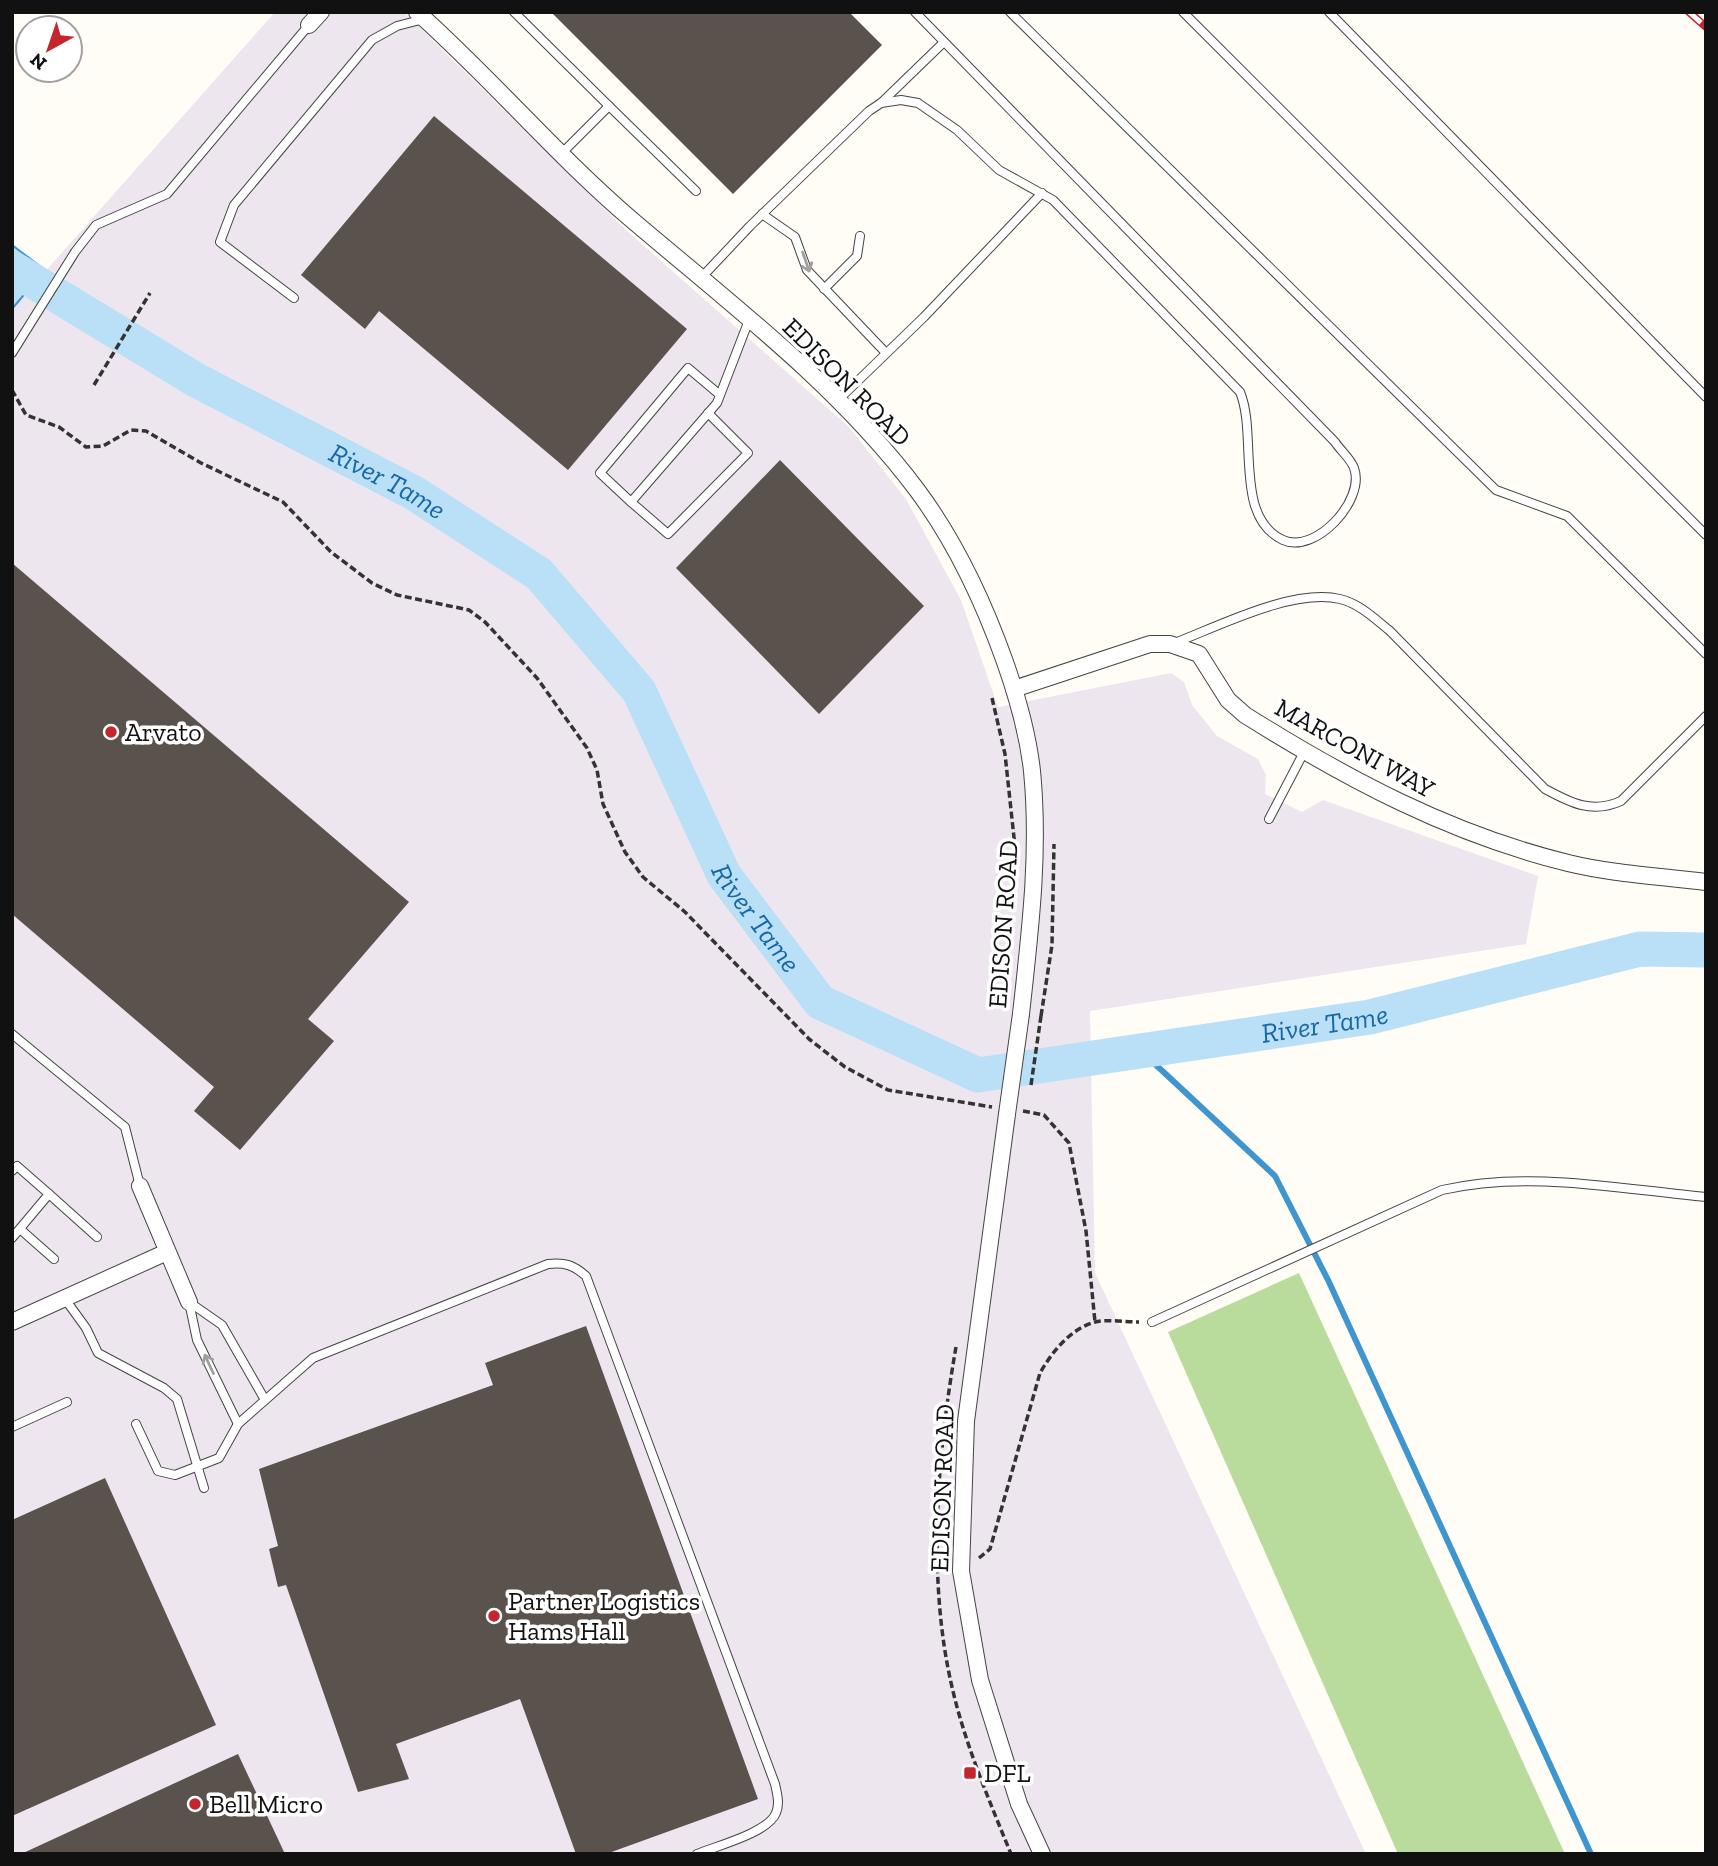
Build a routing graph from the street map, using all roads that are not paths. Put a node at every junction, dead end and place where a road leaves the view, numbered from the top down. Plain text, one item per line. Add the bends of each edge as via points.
1 (321, 12) edge
2 (514, 12) edge
3 (915, 12) edge
4 (1010, 12) edge
5 (1183, 12) edge
6 (1329, 12) edge
7 (421, 16) edge
8 (309, 25) joint
9 (943, 43) junction
10 (881, 103) junction
11 (609, 106) junction
12 (562, 153) junction
13 (696, 191) dead end
14 (1042, 193) junction
15 (762, 215) junction
16 (860, 236) dead end
17 (701, 278) junction
18 (824, 289) junction
19 (294, 298) dead end
20 (749, 320) junction
21 (12, 353) edge
22 (886, 353) junction
23 (720, 395) junction
24 (1706, 397) edge
25 (837, 401) junction
26 (708, 413) junction
27 (631, 502) junction
28 (1706, 535) edge
29 (1170, 644) junction
30 (1706, 654) edge
31 (1014, 689) junction
32 (1706, 716) edge
33 (1304, 752) junction
34 (1269, 819) dead end
35 (1706, 881) edge
36 (12, 1034) edge
37 (12, 1171) edge
38 (140, 1186) joint
39 (49, 1195) junction
40 (1706, 1197) edge
41 (20, 1229) junction
42 (97, 1237) dead end
43 (12, 1238) edge
44 (167, 1252) junction
45 (54, 1259) dead end
46 (65, 1299) junction
47 (189, 1302) junction
48 (12, 1322) edge
49 (1152, 1322) road end
50 (265, 1400) junction
51 (67, 1402) dead end
52 (136, 1424) dead end
53 (237, 1424) junction
54 (12, 1427) edge
55 (196, 1468) junction
56 (204, 1488) dead end
57 (696, 1854) edge
58 (1042, 1854) edge

1 - 8 street
2 - 11 lane
3 - 9 lane
4 - 30 lane via 1496,490 1567,516
5 - 28 lane
6 - 24 lane
7 - 12 street, EDISON ROAD
7 - 19 lane via 372,40 234,205 220,242
8 - 21 lane via 167,194 96,225
9 - 10 lane
9 - 14 lane via 1335,442 1354,469 1347,507 1335,523 1299,542 1284,541 1268,530 1252,502 1246,407 1240,392
10 - 14 lane via 901,100 932,110 999,170
10 - 15 lane
11 - 12 lane
11 - 13 lane
12 - 17 street, EDISON ROAD
14 - 22 lane
15 - 17 lane
15 -> 18 lane via 795,237 807,270
16 - 18 lane via 857,256
17 - 20 street, EDISON ROAD
18 - 22 lane
20 - 23 lane
20 - 25 street, EDISON ROAD
22 - 25 lane
23 - 26 lane
23 - 27 lane via 688,368 600,473
25 - 31 street, EDISON ROAD via 917,491 947,537 996,635
26 - 27 lane
26 - 27 lane via 748,453 668,534
29 - 31 street via 1150,644
29 - 32 lane via 1296,598 1338,599 1363,609 1390,631 1545,789 1591,808 1621,801
29 - 33 street, MARCONI WAY via 1199,654 1228,700
31 - 58 street, EDISON ROAD, bridge via 1032,769 1037,870 966,1421 961,1572 980,1680 1019,1804
33 - 34 lane
33 - 35 street, MARCONI WAY via 1393,801 1512,847 1571,864
36 - 38 lane via 125,1127
37 - 39 lane via 17,1166
38 - 44 street
39 - 41 lane
39 - 42 lane
40 - 49 lane via 1516,1179 1475,1182 1441,1190
41 - 43 lane
41 - 45 lane
44 - 46 street
44 - 47 street
46 - 48 street
46 - 55 lane via 99,1353 177,1399
47 - 50 lane via 222,1325
53 -> 47 lane via 197,1340
50 - 53 lane
50 - 57 lane via 313,1359 548,1264 564,1262 586,1276 775,1784 776,1812 764,1827
51 - 54 lane
52 - 55 lane via 158,1471 175,1475
53 - 55 lane via 219,1458
55 - 56 lane

